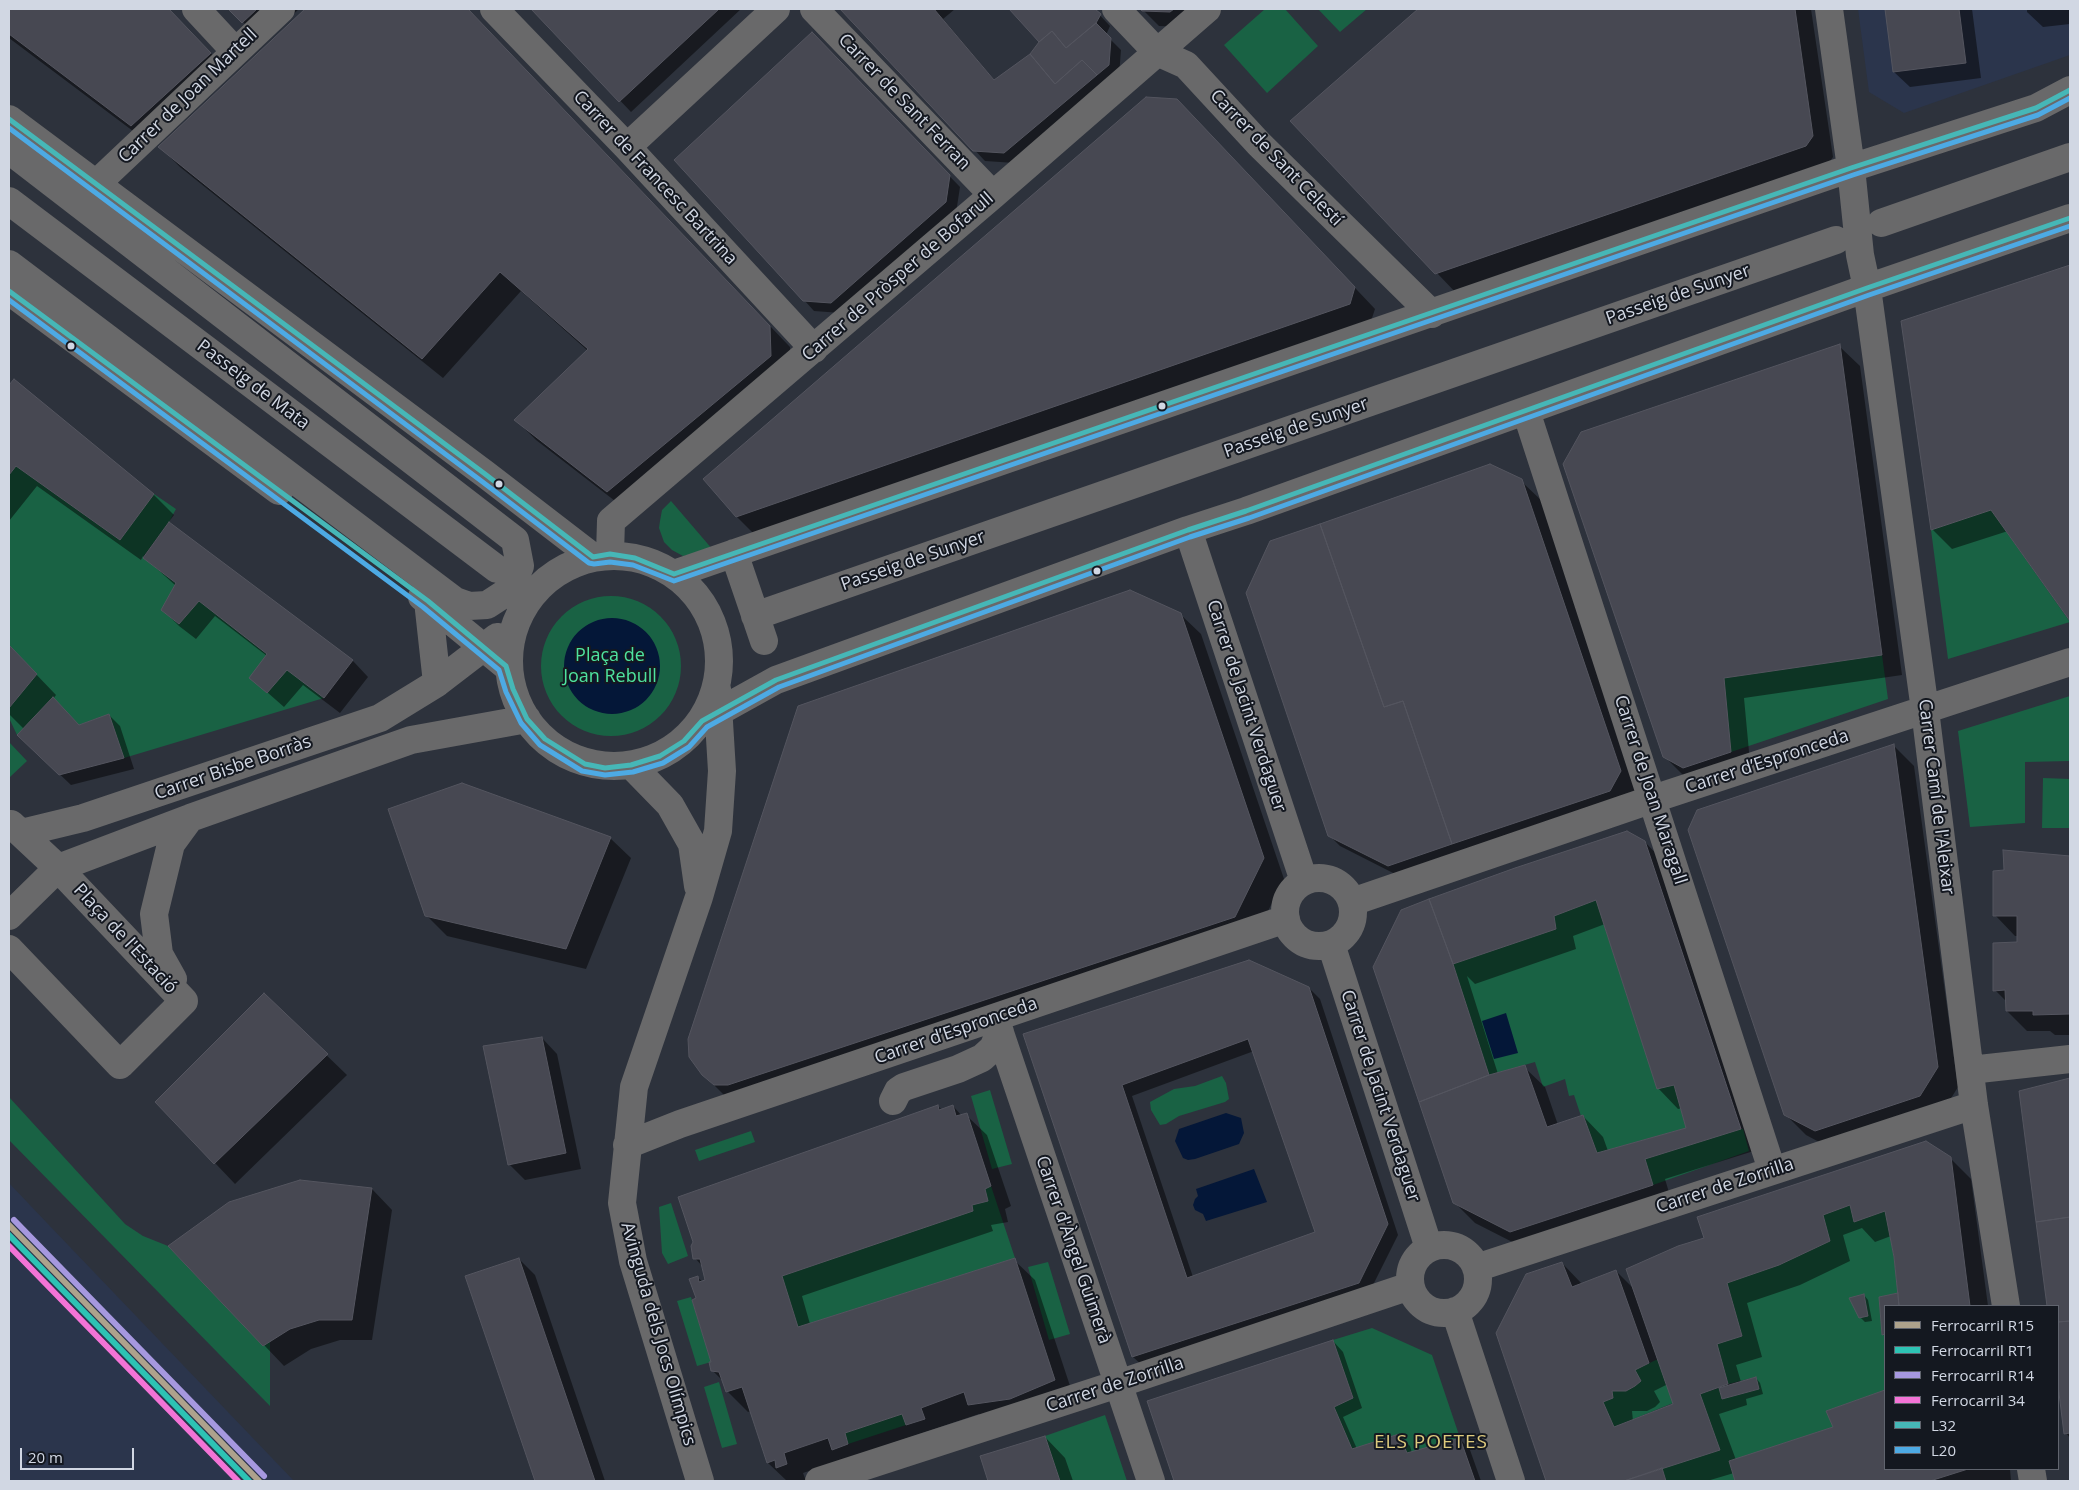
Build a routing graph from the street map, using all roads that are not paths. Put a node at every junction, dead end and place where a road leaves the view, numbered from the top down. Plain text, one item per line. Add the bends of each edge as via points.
1 (196, 9) edge
2 (281, 9) edge
3 (494, 9) edge
4 (776, 9) edge
5 (814, 9) edge
6 (1116, 9) edge
7 (1207, 9) edge
8 (1829, 9) edge
9 (235, 51) junction
10 (1157, 52) junction
11 (2070, 90) edge
12 (2070, 96) edge
13 (2036, 108) junction
14 (9, 119) edge
15 (627, 147) junction
16 (9, 150) edge
17 (2070, 156) edge
18 (1851, 168) junction
19 (96, 184) junction
20 (993, 195) junction
21 (9, 201) edge
22 (2070, 218) edge
23 (1881, 223) dead end
24 (1836, 240) dead end
25 (9, 264) edge
26 (1867, 288) junction
27 (12, 300) edge
28 (1432, 314) junction
29 (814, 349) junction
30 (1526, 410) junction
31 (1188, 530) junction
32 (734, 553) junction
33 (602, 556) junction
34 (497, 569) dead end
35 (674, 574) junction
36 (428, 601) junction
37 (514, 624) junction
38 (484, 647) junction
39 (2070, 662) edge
40 (506, 666) junction
41 (437, 683) junction
42 (712, 708) junction
43 (1924, 710) junction
44 (526, 719) junction
45 (631, 765) junction
46 (1654, 800) junction
47 (190, 818) junction
48 (15, 828) edge
49 (58, 868) junction
50 (1304, 881) junction
51 (699, 897) junction
52 (1352, 902) junction
53 (9, 916) edge
54 (1286, 919) junction
55 (1331, 944) junction
56 (9, 949) edge
57 (184, 1001) junction
58 (997, 1025) junction
59 (2070, 1060) edge
60 (1970, 1070) junction
61 (892, 1101) dead end
62 (1974, 1105) junction
63 (627, 1145) junction
64 (1772, 1170) junction
65 (1429, 1248) junction
66 (1476, 1268) junction
67 (1410, 1286) junction
68 (2006, 1305) edge
69 (1455, 1311) junction
70 (1118, 1384) junction
71 (700, 1481) edge
72 (819, 1481) edge
73 (1151, 1481) edge
74 (1511, 1481) edge

1 - 9 street
2 - 9 street, Carrer de Joan Martell
3 - 15 street, Carrer de Francesc Bartrina
4 - 15 street
5 - 20 street, Carrer de Sant Ferran
6 - 10 street, Carrer de Sant Celestí
7 - 10 street, Carrer de Pròsper de Bofarull
8 - 18 street, Carrer Camí de l'Aleixar
9 - 19 street, Carrer de Joan Martell
10 - 20 street, Carrer de Pròsper de Bofarull
10 - 28 street, Carrer de Sant Celestí via 1186,64 1259,144
11 - 13 street
12 - 13 street
13 - 18 street
14 - 19 street
15 - 29 street, Carrer de Francesc Bartrina
16 - 25 street via 514,540 520,566 510,590 486,605 469,606 455,601
17 - 23 street
18 - 26 street, Carrer Camí de l'Aleixar via 1860,255
18 - 28 street
19 - 33 street via 485,474
20 - 29 street, Carrer de Pròsper de Bofarull
21 - 34 street, Passeig de Mata
22 - 26 street
24 - 32 street, Passeig de Sunyer via 759,628
26 - 30 street
26 - 43 street, Carrer Camí de l'Aleixar
27 - 36 street
28 - 32 street
29 - 33 street, Carrer de Pròsper de Bofarull via 611,521
30 - 31 street
30 - 46 street, Carrer de Joan Maragall
31 - 42 street via 776,680
31 - 50 street, Carrer de Jacint Verdaguer
32 - 35 street
33 - 35 street via 635,558
33 - 37 street via 559,571 524,606
35 - 42 street, Avinguda dels Jocs Olímpics via 691,590 706,614 716,642 719,671
36 - 38 street
36 - 41 street
37 - 38 street, Carrer Bisbe Borràs
37 - 40 street via 507,641
38 - 40 street
38 - 41 street, Carrer Bisbe Borràs
39 - 43 street, Carrer d’Espronceda
40 - 44 street
41 - 48 street, Carrer Bisbe Borràs via 380,718 84,818
42 - 45 street via 684,741 660,756
42 - 51 street, Avinguda dels Jocs Olímpics via 722,771 718,831
43 - 46 street, Carrer d’Espronceda
43 - 60 street, Carrer Camí de l'Aleixar
44 - 45 street via 545,739 586,764 605,768
44 - 47 street, Carrer Bisbe Borràs via 411,740
45 - 51 street, Avinguda dels Jocs Olímpics via 670,805 692,844
46 - 52 street, Carrer d’Espronceda
46 - 64 street, Carrer de Joan Maragall
47 - 49 street, Carrer Bisbe Borràs
47 - 57 street, Carrer Bisbe Borràs via 171,844 154,914 159,954
48 - 49 street, Plaça de l'Estació
49 - 53 street, Plaça de l'Estació
49 - 57 street, Plaça de l'Estació
50 - 52 street via 1317,878 1336,882 1346,890
50 - 54 street via 1290,894
51 - 63 street, Avinguda dels Jocs Olímpics via 634,1087
52 - 55 street via 1350,927 1342,938
54 - 55 street via 1291,931 1306,944
54 - 58 street, Carrer d’Espronceda
55 - 65 street, Carrer de Jacint Verdaguer
56 - 57 street, Plaça de l'Estació via 120,1065
58 - 61 street via 993,1048 982,1058 904,1088
58 - 63 street, Carrer d’Espronceda via 680,1124
58 - 70 street, Carrer d'Àngel Guimerà
59 - 60 street
60 - 62 street, Carrer Camí de l'Aleixar
62 - 64 street, Carrer de Zorrilla
62 - 68 street, Carrer Camí de l'Aleixar
63 - 71 street, Avinguda dels Jocs Olímpics via 622,1203 633,1262
64 - 66 street, Carrer de Zorrilla
65 - 66 street via 1441,1244 1460,1248
65 - 67 street via 1414,1261
66 - 69 street via 1478,1281 1474,1294
67 - 69 street via 1415,1298 1430,1310 1442,1313
67 - 70 street, Carrer de Zorrilla
69 - 74 street
70 - 72 street, Carrer de Zorrilla
70 - 73 street, Carrer d'Àngel Guimerà

